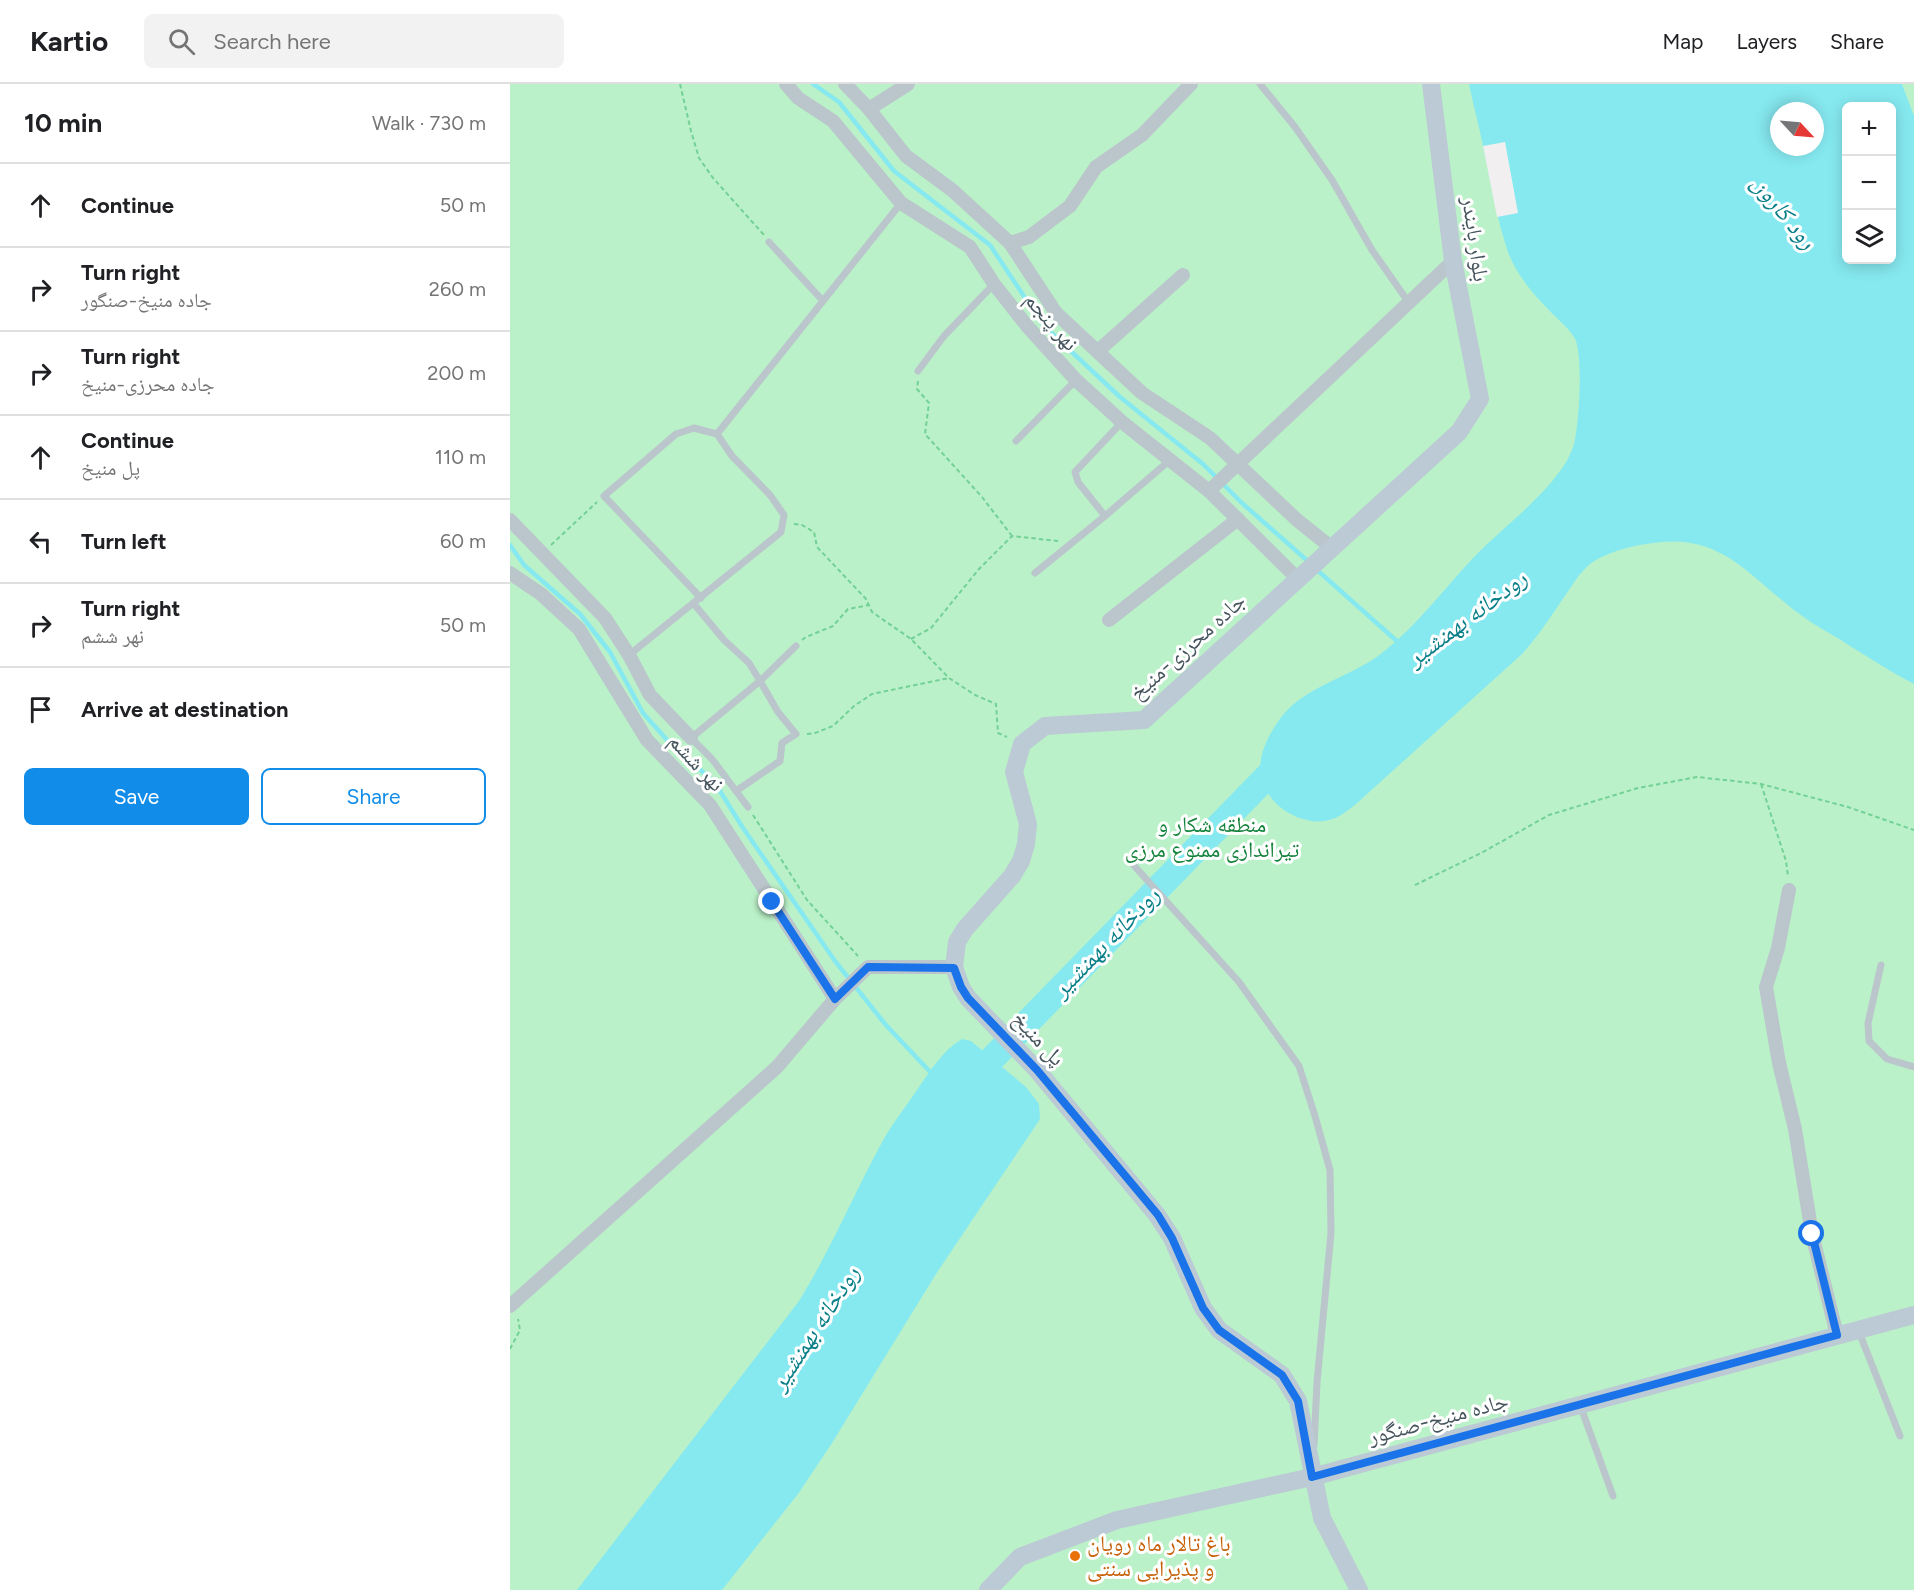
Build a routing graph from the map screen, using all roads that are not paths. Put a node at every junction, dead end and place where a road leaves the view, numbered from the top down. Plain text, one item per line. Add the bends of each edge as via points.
1 (786, 84) edge
2 (845, 84) edge
3 (908, 84) edge
4 (1191, 84) edge
5 (1260, 84) edge
6 (1431, 84) edge
7 (869, 109) junction
8 (902, 203) junction
9 (769, 242) road end
10 (1010, 243) junction
11 (1453, 261) junction
12 (1183, 275) dead end
13 (994, 284) junction
14 (823, 301) junction
15 (1408, 303) junction
16 (1098, 351) junction
17 (918, 371) road end
18 (1076, 380) junction
19 (1122, 423) junction
20 (717, 434) junction
21 (1016, 441) dead end
22 (1170, 460) junction
23 (1237, 464) junction
24 (1211, 488) junction
25 (1106, 516) junction
26 (1238, 519) junction
27 (510, 520) edge
28 (1326, 553) junction
29 (510, 573) edge
30 (1035, 573) dead end
31 (1301, 576) junction
32 (701, 598) junction
33 (694, 604) junction
34 (1108, 620) dead end
35 (796, 646) road end
36 (629, 656) junction
37 (760, 681) junction
38 (691, 738) junction
39 (736, 791) junction
40 (748, 807) road end
41 (1129, 860) dead end
42 (1789, 890) road end
43 (1881, 965) dead end
44 (954, 968) junction
45 (840, 994) junction
46 (1914, 1067) edge
47 (512, 1304) edge
48 (1914, 1315) edge
49 (1858, 1330) junction
50 (1837, 1335) junction
51 (1580, 1405) junction
52 (1900, 1436) dead end
53 (1312, 1477) junction
54 (1613, 1496) dead end
55 (988, 1590) edge
56 (1359, 1590) edge

1 - 8 street, نهر پنجم via 798,98 833,121
2 - 7 street, نهر پنجم
3 - 7 street
4 - 10 street via 1142,135 1096,167 1070,206 1029,237
5 - 15 lane via 1332,180
6 - 11 main road, بلوار بایندر
7 - 10 street, نهر پنجم via 906,156 952,190
8 - 13 street, نهر پنجم via 970,247
8 - 14 lane
9 - 14 lane
10 - 16 street, نهر پنجم via 1056,313
11 - 15 street
11 - 28 main road, بلوار بایندر via 1480,399 1459,432
12 - 16 street
13 - 17 lane via 944,336
13 - 18 street, نهر پنجم
14 - 20 lane
15 - 23 street
16 - 23 street, نهر پنجم via 1142,393 1210,438
18 - 19 street, نهر پنجم
18 - 21 lane
19 - 22 street, نهر پنجم
19 - 25 lane via 1075,472 1078,482
20 - 32 lane via 784,515 781,532
20 - 32 lane via 694,428 676,434 604,496
22 - 24 street, نهر پنجم
22 - 25 lane
23 - 24 street
23 - 28 street, نهر پنجم
24 - 26 street, نهر پنجم
25 - 30 lane
26 - 31 street, نهر پنجم
26 - 34 street
27 - 36 street via 605,618
28 - 31 main road, جاده محرزی-منیخ
29 - 45 street, نهر ششم via 541,594 579,629 647,740 710,805
31 - 44 main road, جاده محرزی-منیخ via 1143,720 1045,726 1022,744 1014,772 1028,824 1021,861 965,929 957,942
32 - 33 lane
33 - 36 lane
33 - 37 lane via 749,663
35 - 37 lane
36 - 38 street via 650,695
37 - 38 lane
37 - 39 lane via 796,734 782,742 780,761
38 - 39 lane
39 - 40 lane
41 - 53 lane via 1239,982 1299,1066 1315,1116 1330,1170 1331,1233
42 - 50 street via 1766,987 1812,1234
43 - 46 lane via 1868,1023 1869,1041 1887,1059
44 - 45 street via 865,970
44 - 53 main road, پل منیخ via 968,998 1037,1070 1166,1226 1203,1308 1219,1330 1282,1375 1298,1401
45 - 47 street via 777,1067
48 - 49 main road, جاده منیخ-صنگور
49 - 50 main road, جاده منیخ-صنگور
49 - 52 lane
50 - 51 main road, جاده منیخ-صنگور
51 - 53 main road, جاده منیخ-صنگور
51 - 54 lane
53 - 55 main road, جاده منیخ-صنگور via 1117,1520 1020,1557
53 - 56 main road via 1322,1518

